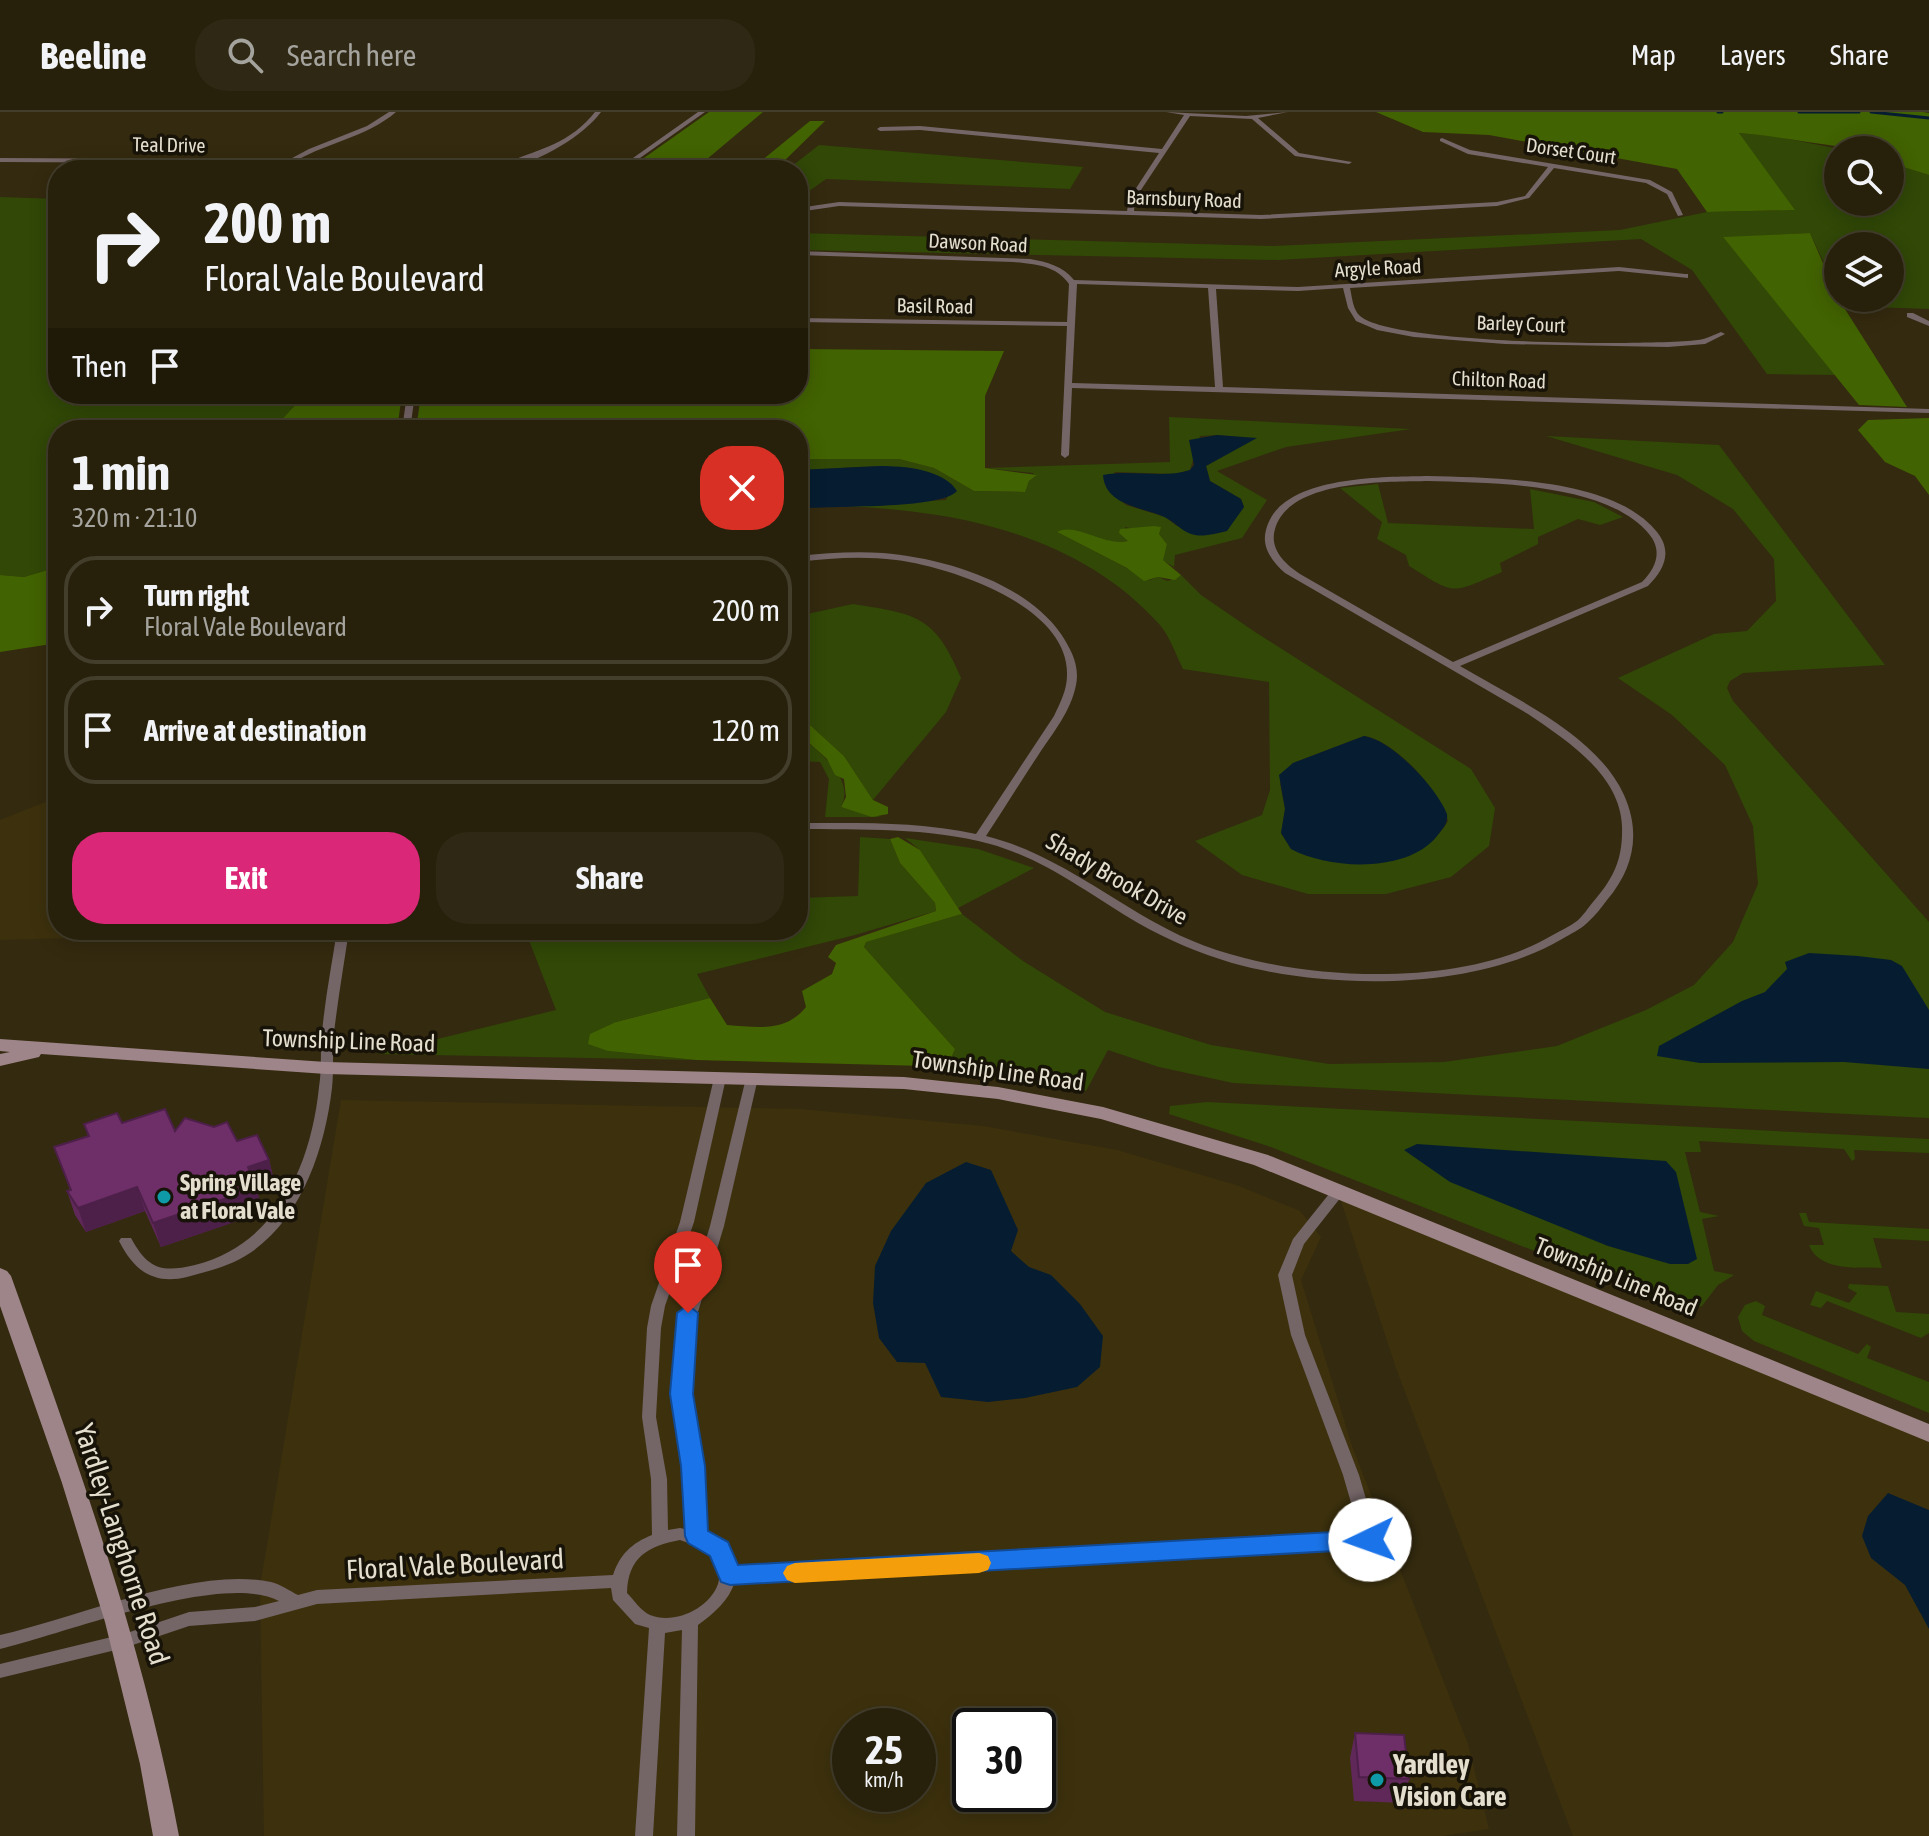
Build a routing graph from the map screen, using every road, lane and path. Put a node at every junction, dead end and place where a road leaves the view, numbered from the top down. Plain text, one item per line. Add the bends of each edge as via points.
1 (393, 112) edge
2 (598, 112) edge
3 (702, 112) edge
4 (1169, 112) edge
5 (1285, 112) edge
6 (1188, 114) edge
7 (1253, 117) junction
8 (880, 129) dead end
9 (1442, 140) dead end
10 (1163, 151) junction
11 (0, 160) edge
12 (48, 160) edge
13 (48, 160) edge
14 (187, 160) edge
15 (291, 160) edge
16 (517, 160) edge
17 (633, 160) edge
18 (1349, 162) dead end
19 (1553, 165) junction
20 (808, 209) edge
21 (1130, 213) junction
22 (1680, 215) dead end
23 (808, 253) edge
24 (1685, 276) dead end
25 (1072, 282) junction
26 (1346, 286) junction
27 (1212, 287) junction
28 (1910, 315) dead end
29 (808, 320) edge
30 (1071, 324) junction
31 (1929, 324) edge
32 (1721, 334) dead end
33 (1068, 385) junction
34 (1219, 389) junction
35 (1929, 411) edge
36 (1065, 455) dead end
37 (808, 558) edge
38 (1452, 666) junction
39 (808, 826) edge
40 (979, 838) junction
41 (342, 940) edge
42 (0, 1045) edge
43 (52, 1049) junction
44 (0, 1060) edge
45 (326, 1068) junction
46 (720, 1078) junction
47 (752, 1078) junction
48 (1338, 1192) junction
49 (126, 1241) dead end
50 (0, 1276) edge
51 (1929, 1433) edge
52 (697, 1536) junction
53 (660, 1537) junction
54 (730, 1575) junction
55 (618, 1581) junction
56 (296, 1602) junction
57 (113, 1609) junction
58 (690, 1622) junction
59 (657, 1624) junction
60 (124, 1641) junction
61 (0, 1642) edge
62 (0, 1671) edge
63 (166, 1836) edge
64 (644, 1836) edge
65 (686, 1836) edge

1 - 15 street
2 - 16 street via 560,142
3 - 17 street
4 - 6 street
5 - 7 street
6 - 7 street
6 - 10 street
7 - 18 street via 1297,155
8 - 10 street via 920,128
9 - 19 street, Dorset Court via 1468,152
10 - 21 street via 1132,199
11 - 12 street, Teal Drive
13 - 14 street, Teal Drive
19 - 21 street, Barnsbury Road via 1531,194 1497,204 1270,217
19 - 22 street, Dorset Court via 1653,182 1670,193
20 - 21 street, Barnsbury Road via 839,204
23 - 25 street, Dawson Road via 1029,261 1059,269
24 - 26 street, Argyle Road via 1619,269
25 - 27 street, Argyle Road
25 - 30 street
26 - 27 street, Argyle Road
26 - 32 street, Barley Court via 1351,310 1360,321 1404,336 1668,345 1705,342
27 - 34 street
28 - 31 street
29 - 30 street, Basil Road
30 - 33 street
33 - 34 street, Chilton Road
33 - 36 street
34 - 35 street, Chilton Road
37 - 40 street via 872,555 951,568 1020,600 1063,644 1072,670 1069,695
38 - 38 street, Shady Brook Drive via 1278,561 1269,537 1280,509 1298,496 1349,481 1521,483 1604,501 1628,512 1659,539 1661,563 1645,584
38 - 40 street, Shady Brook Drive via 1577,742 1615,785 1626,814 1626,861 1612,889 1558,937 1525,952 1470,969 1402,978 1336,978 1266,968 1171,937 1069,873 1021,850
39 - 40 street, Shady Brook Drive via 918,827
41 - 45 street
42 - 43 street, Township Line Road
43 - 44 street
43 - 45 street, Township Line Road
45 - 46 street, Township Line Road
45 - 49 street via 326,1091 301,1186 279,1220 257,1240 219,1264 166,1276 146,1269
46 - 47 street, Township Line Road
46 - 53 street via 687,1222 654,1328 649,1417 659,1479
47 - 48 street, Township Line Road via 904,1083 1046,1101 1232,1150
47 - 52 street via 717,1226 684,1335 681,1394
48 - 51 street, Township Line Road
48 - 54 street via 1298,1242 1285,1275 1298,1335 1370,1540
50 - 57 street, Yardley-Langhorne Road
52 - 53 street
52 - 54 street via 719,1549
53 - 55 street via 631,1553
54 - 58 street via 718,1604
55 - 56 street, Floral Vale Boulevard
55 - 59 street via 626,1606
56 - 57 street via 284,1591 260,1587 191,1590
56 - 60 street, Floral Vale Boulevard via 255,1614 189,1619
57 - 60 street, Yardley-Langhorne Road
57 - 61 street
58 - 59 street
58 - 65 street
59 - 64 street
60 - 62 street, Floral Vale Boulevard
60 - 63 street, Yardley-Langhorne Road

